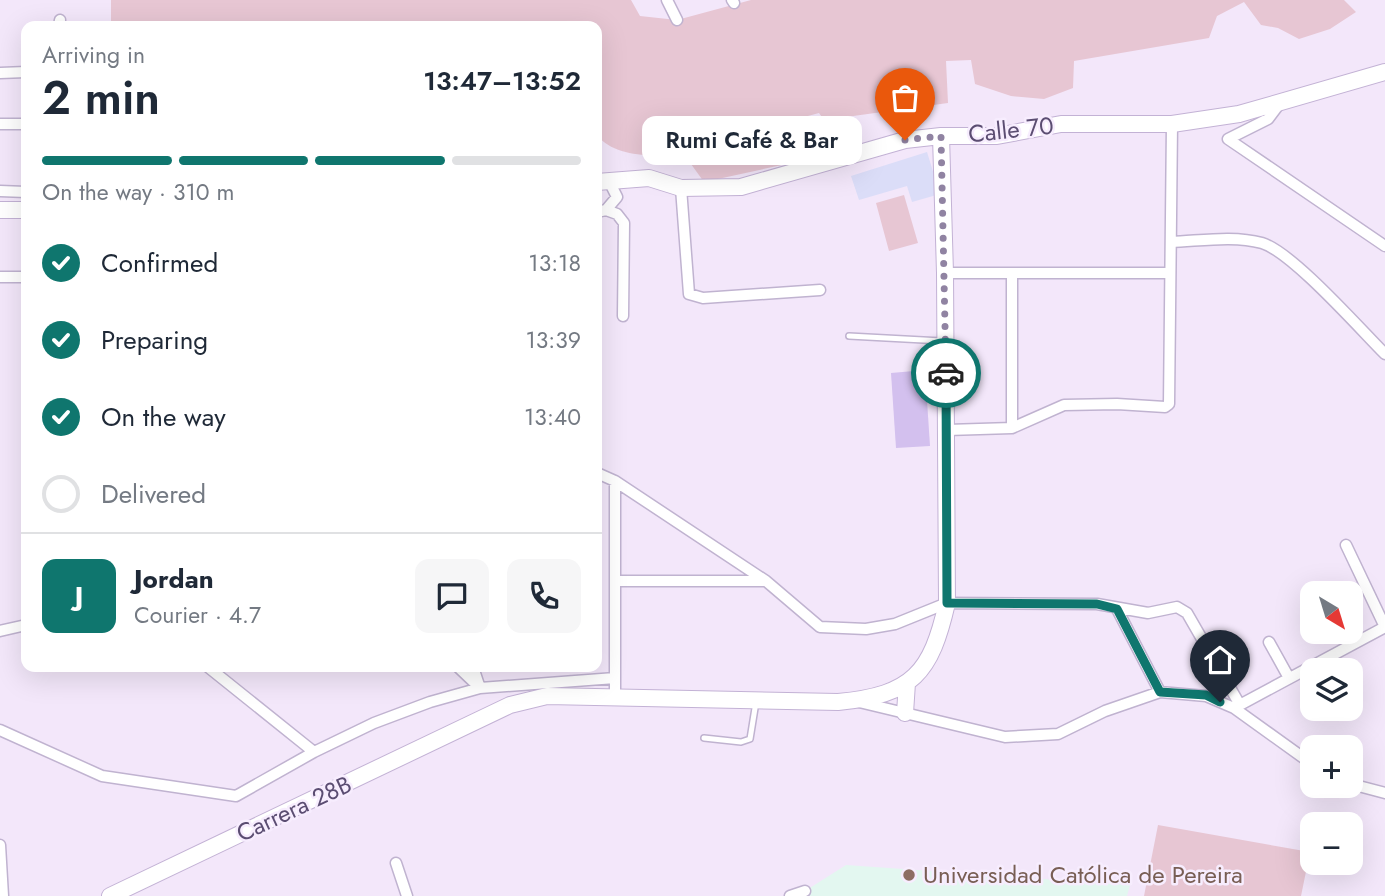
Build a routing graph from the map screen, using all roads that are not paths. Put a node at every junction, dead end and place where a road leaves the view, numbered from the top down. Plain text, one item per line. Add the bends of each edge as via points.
1 (667, 0) edge
2 (677, 20) dead end
3 (21, 72) edge
4 (1385, 72) edge
5 (0, 73) edge
6 (1282, 100) junction
7 (0, 124) edge
8 (21, 124) edge
9 (1172, 124) junction
10 (941, 136) junction
11 (603, 182) edge
12 (681, 188) junction
13 (0, 191) edge
14 (21, 192) edge
15 (0, 210) edge
16 (21, 210) edge
17 (602, 211) edge
18 (1171, 242) junction
19 (1385, 246) edge
20 (945, 273) junction
21 (1170, 273) junction
22 (1012, 274) junction
23 (0, 277) edge
24 (21, 277) edge
25 (820, 290) dead end
26 (623, 316) dead end
27 (849, 337) dead end
28 (945, 341) junction
29 (1385, 354) edge
30 (1012, 428) junction
31 (947, 429) junction
32 (602, 474) edge
33 (615, 481) junction
34 (1346, 545) dead end
35 (616, 581) junction
36 (766, 581) junction
37 (947, 603) junction
38 (1117, 609) junction
39 (21, 626) edge
40 (1385, 627) edge
41 (0, 631) edge
42 (1269, 642) dead end
43 (214, 672) edge
44 (463, 672) edge
45 (475, 672) edge
46 (615, 678) junction
47 (1289, 678) junction
48 (906, 683) junction
49 (480, 688) junction
50 (1160, 692) junction
51 (615, 696) junction
52 (853, 701) junction
53 (756, 702) junction
54 (1237, 706) junction
55 (905, 713) junction
56 (0, 730) edge
57 (704, 738) dead end
58 (314, 752) junction
59 (1300, 755) edge
60 (1363, 787) edge
61 (1385, 793) edge
62 (0, 845) edge
63 (396, 863) dead end
64 (805, 891) dead end
65 (3, 896) edge
66 (110, 896) edge
67 (407, 896) edge
68 (790, 896) edge

1 - 2 street
3 - 5 street
4 - 6 street, Calle 70
6 - 9 street, Calle 70 via 1239,114
6 - 19 street via 1268,119 1228,139
7 - 8 street
9 - 10 street, Calle 70 via 1061,124 997,136
9 - 18 street
10 - 12 street, Calle 70 via 905,140 741,187
10 - 20 street
11 - 12 street, Calle 70 via 649,178
11 - 17 street via 617,197
12 - 25 street via 689,294 704,298
13 - 14 street
15 - 16 street
17 - 26 street via 617,214 624,223
18 - 21 street
18 - 29 street via 1241,239 1264,244 1305,274
20 - 22 street
20 - 28 street
21 - 22 street
21 - 30 street via 1169,404 1064,405
22 - 30 street
23 - 24 street
27 - 28 lane
28 - 31 street
30 - 31 street
31 - 37 street
32 - 33 street
33 - 35 street
33 - 36 street
34 - 40 street
35 - 36 street
35 - 46 street
36 - 37 street via 820,627 866,629 895,624
37 - 38 street via 1097,604
37 - 48 street via 934,651 924,669
38 - 50 street
38 - 54 street via 1148,613 1177,607 1187,613
39 - 41 street
40 - 47 street
42 - 47 street
43 - 58 street
44 - 49 street
45 - 49 street
46 - 49 street
46 - 51 street
47 - 54 street
48 - 52 street, Carrera 28B
48 - 55 street
49 - 58 street via 374,723
50 - 54 street via 1206,695
50 - 55 street via 1058,734 1005,737
51 - 53 street, Carrera 28B
51 - 66 street, Carrera 28B via 547,696 509,705
52 - 53 street, Carrera 28B
52 - 55 street
53 - 57 lane via 750,738 741,742
54 - 59 street
56 - 58 street via 102,776 236,796
60 - 61 street
62 - 65 street
63 - 67 street
64 - 68 street

